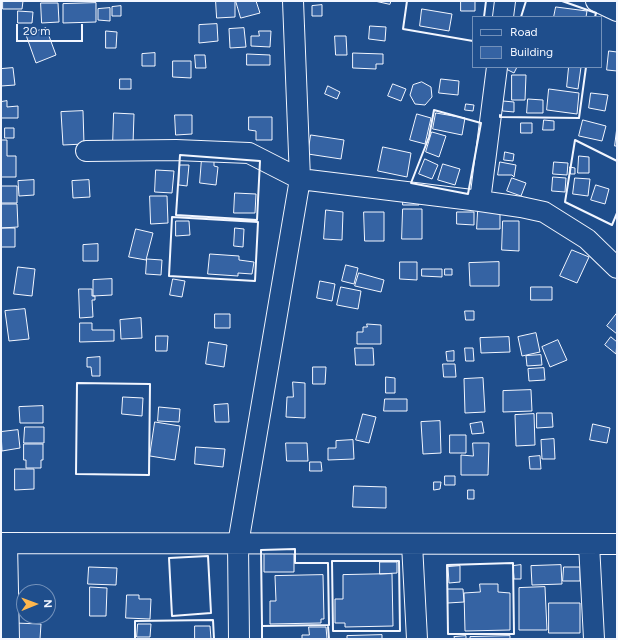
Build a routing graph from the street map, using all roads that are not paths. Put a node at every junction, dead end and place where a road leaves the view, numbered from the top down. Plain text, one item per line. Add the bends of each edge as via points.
1 (293, 1) edge
2 (505, 1) edge
3 (596, 1) edge
4 (617, 11) edge
5 (503, 16) edge
6 (497, 68) edge
7 (86, 151) dead end
8 (300, 179) junction
9 (480, 200) junction
10 (617, 268) edge
11 (4, 543) edge
12 (238, 544) junction
13 (412, 544) junction
14 (589, 544) junction
15 (617, 544) edge
16 (9, 639) edge
17 (239, 639) edge
18 (417, 639) edge
19 (594, 639) edge

1 - 8 street
2 - 5 street
3 - 4 street
6 - 9 street
7 - 8 street via 176,150 249,153
8 - 9 street
8 - 12 street
9 - 10 street via 544,212 587,239
11 - 12 street
11 - 16 street
12 - 13 street
12 - 17 street
13 - 14 street
13 - 18 street
14 - 15 street
14 - 19 street

